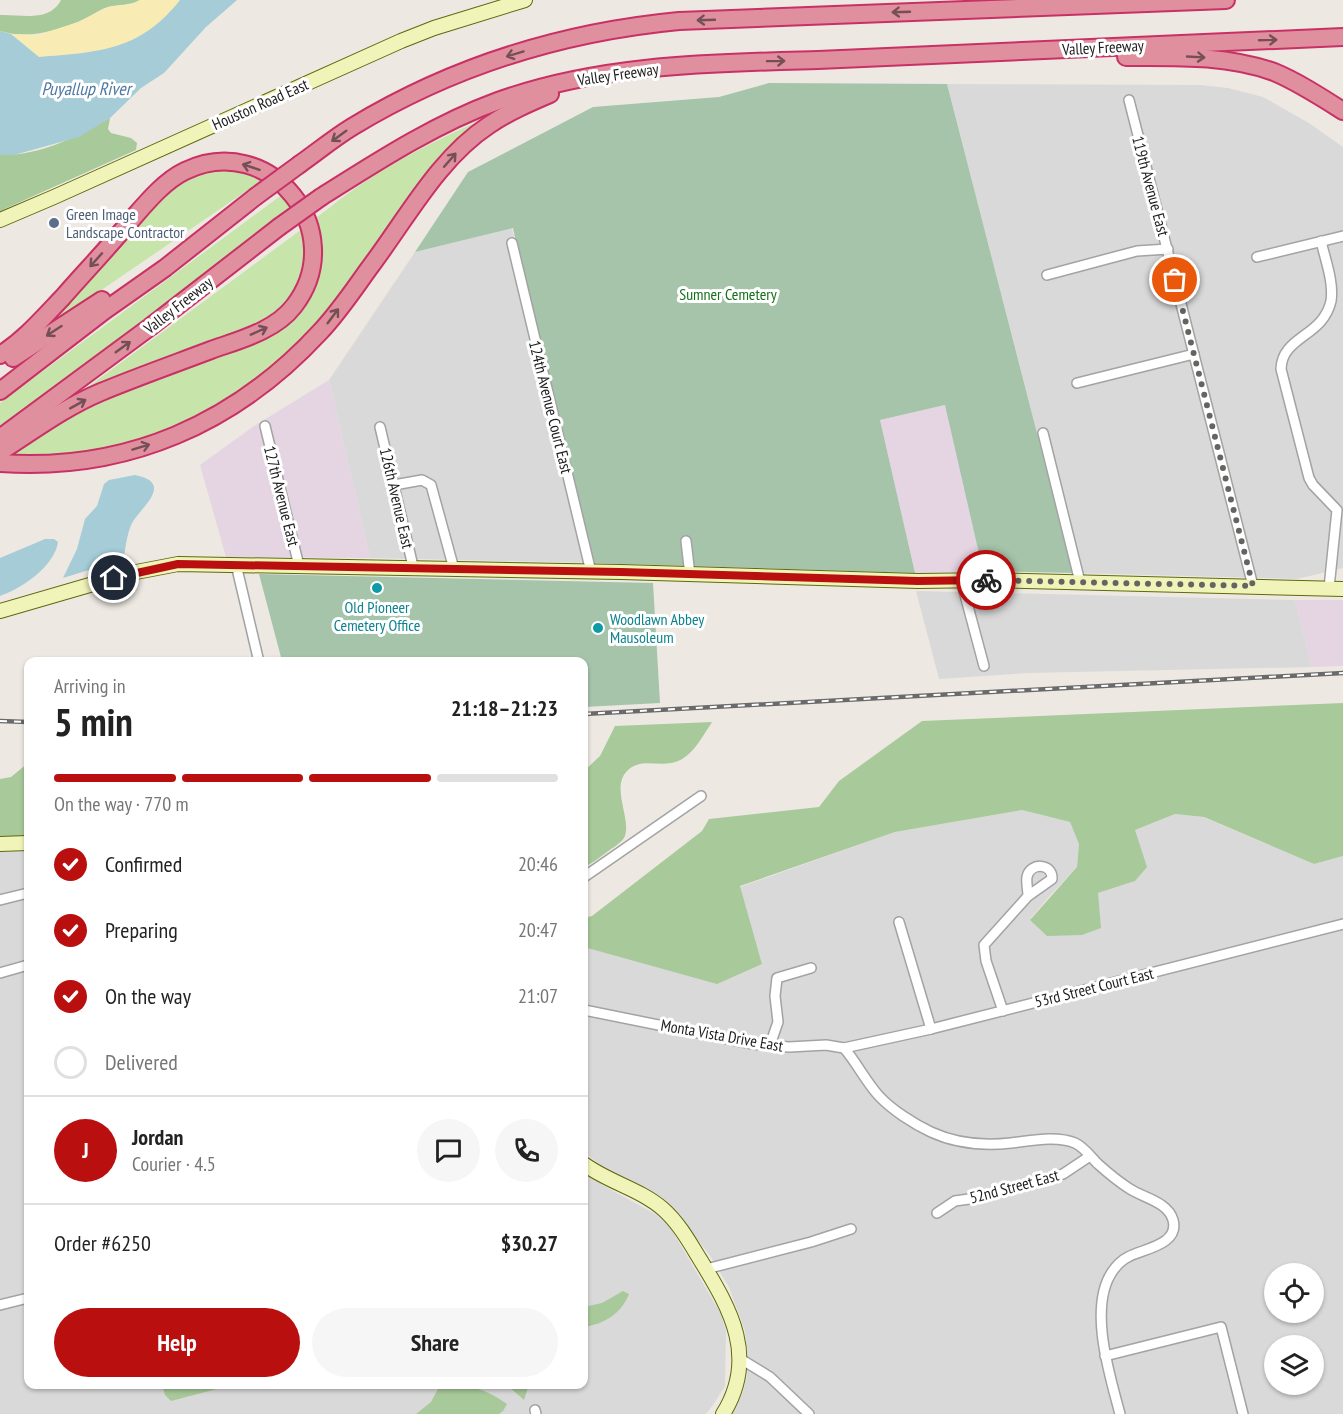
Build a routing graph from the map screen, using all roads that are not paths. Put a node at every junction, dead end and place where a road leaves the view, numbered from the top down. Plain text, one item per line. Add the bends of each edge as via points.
1 (525, 0) edge
2 (1111, 0) edge
3 (1226, 0) edge
4 (1043, 7) junction
5 (1343, 37) edge
6 (948, 55) junction
7 (592, 78) junction
8 (1129, 100) dead end
9 (1343, 111) edge
10 (226, 219) junction
11 (0, 220) edge
12 (1343, 236) edge
13 (1321, 241) junction
14 (512, 243) dead end
15 (1167, 249) junction
16 (1257, 257) dead end
17 (1047, 275) dead end
18 (1194, 354) junction
19 (0, 355) edge
20 (0, 365) edge
21 (1077, 383) dead end
22 (0, 391) edge
23 (265, 426) dead end
24 (380, 427) dead end
25 (1043, 433) dead end
26 (4, 435) edge
27 (0, 452) edge
28 (0, 463) edge
29 (394, 485) junction
30 (1340, 509) edge
31 (686, 541) dead end
32 (238, 564) junction
33 (299, 566) junction
34 (409, 568) junction
35 (454, 569) junction
36 (591, 572) junction
37 (690, 575) junction
38 (961, 580) junction
39 (1080, 582) junction
40 (1253, 586) junction
41 (1336, 588) edge
42 (0, 611) edge
43 (258, 657) edge
44 (984, 666) dead end
45 (701, 796) dead end
46 (24, 843) edge
47 (0, 844) edge
48 (588, 875) edge
49 (24, 894) edge
50 (1028, 896) dead end
51 (0, 900) edge
52 (899, 922) dead end
53 (1343, 924) edge
54 (24, 966) edge
55 (811, 968) dead end
56 (0, 973) edge
57 (588, 1011) edge
58 (1003, 1011) junction
59 (931, 1029) junction
60 (770, 1045) junction
61 (844, 1048) junction
62 (1090, 1156) junction
63 (588, 1166) edge
64 (937, 1213) dead end
65 (851, 1229) dead end
66 (706, 1269) junction
67 (24, 1299) edge
68 (0, 1305) edge
69 (1105, 1356) junction
70 (739, 1358) junction
71 (723, 1414) edge
72 (809, 1414) edge
73 (1120, 1414) edge
74 (1243, 1414) edge

1 - 11 main road, Houston Road East via 434,27
2 - 4 highway
3 - 4 highway
4 -> 10 highway, bridge via 679,21 576,37 484,63 445,79 351,128
6 -> 5 highway, Valley Freeway
7 -> 6 highway, Valley Freeway via 692,65
6 -> 9 highway via 1224,59 1276,73
26 -> 7 highway, Valley Freeway, bridge via 279,227 375,162 429,131 497,101
28 -> 7 highway via 68,463 116,455 168,438 237,404 268,382 322,330 432,181 465,144 502,117
8 - 15 street, 119th Avenue East
10 -> 20 highway
10 - 22 highway
12 - 13 street
13 - 16 street
13 - 30 street via 1331,287 1330,302 1318,326 1285,353 1281,369 1309,478
14 - 36 street, 124th Avenue Court East
15 - 17 street via 1137,252
15 - 18 street, 119th Avenue East
18 - 21 street
18 - 40 street, 119th Avenue East
27 -> 19 highway via 79,402 257,333 283,318 301,295 312,265 311,232 301,206 280,182 247,165 213,162 185,171 169,181 30,331
23 - 33 street, 127th Avenue East
24 - 29 street, 126th Avenue East
25 - 39 street
29 - 34 street, 126th Avenue East via 412,562
29 - 35 street via 422,480 431,485
30 - 41 street
31 - 37 street
32 - 33 main road
32 - 42 main road via 159,567
32 - 43 street
33 - 34 main road
34 - 35 main road
35 - 36 main road
36 - 37 main road
37 - 38 main road
38 - 39 main road
38 - 44 street
39 - 40 main road
40 - 41 main road
45 - 48 street
46 - 47 main road
49 - 51 street
50 - 58 street via 984,945
52 - 59 street
53 - 58 street, 53rd Street Court East
54 - 56 street
55 - 60 street via 777,978 778,1022
57 - 60 street, Monta Vista Drive East
58 - 59 street, 53rd Street Court East
59 - 61 street, 53rd Street Court East
60 - 61 street, Monta Vista Drive East
61 - 62 street via 880,1098 931,1132 978,1145 1059,1140 1080,1146
62 - 64 street, 52nd Street East via 1063,1174 955,1202
62 - 69 street via 1131,1190 1161,1205 1174,1224 1161,1244 1126,1258 1110,1275 1102,1303
63 - 66 main road via 664,1210
65 - 66 street
66 - 70 main road via 735,1323
67 - 68 street
69 - 73 street
69 - 74 street via 1221,1328
70 - 71 main road via 735,1389
70 - 72 street via 770,1377

